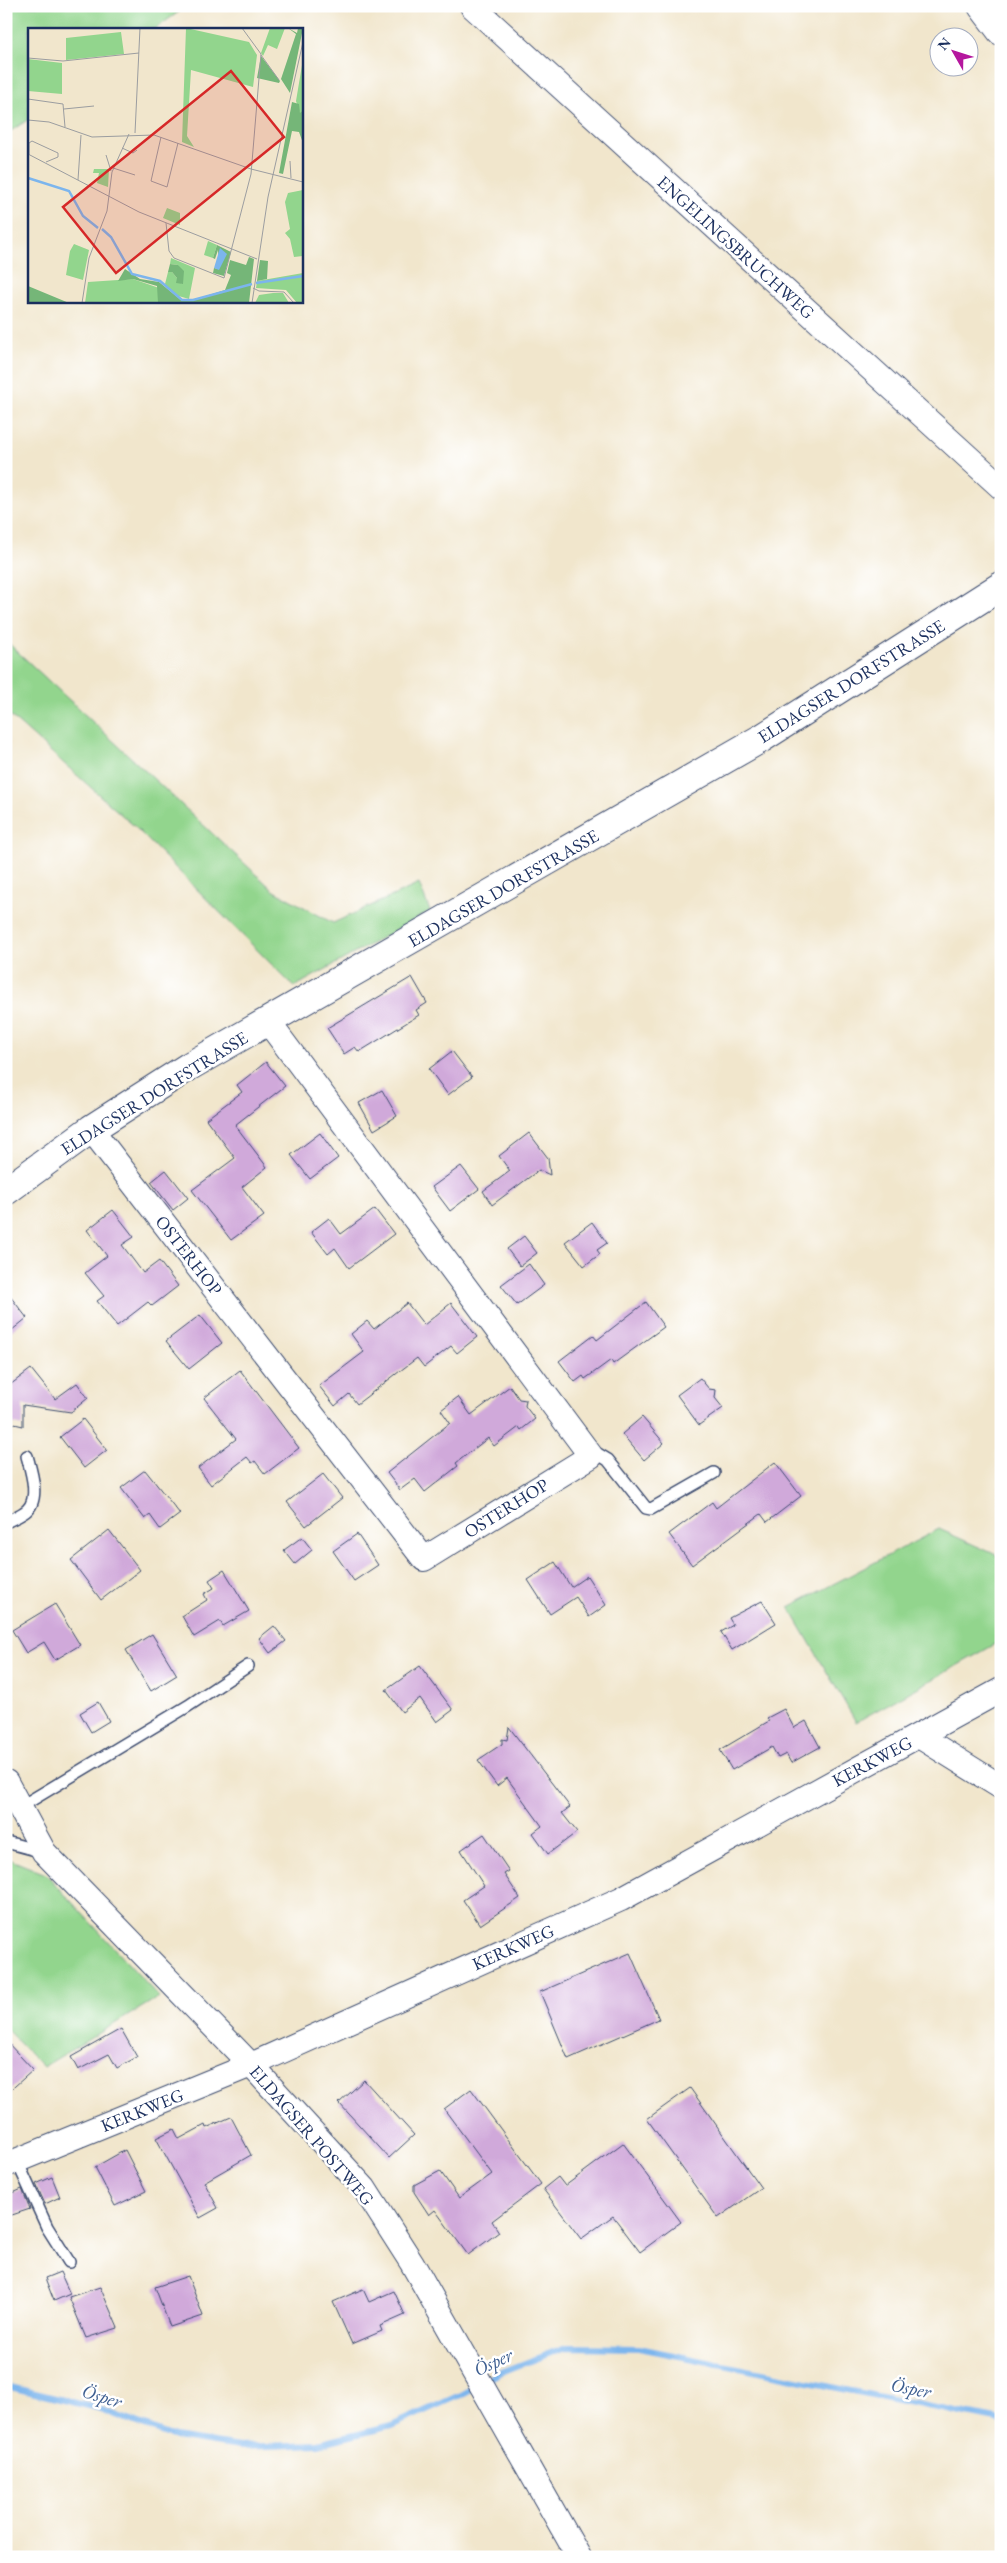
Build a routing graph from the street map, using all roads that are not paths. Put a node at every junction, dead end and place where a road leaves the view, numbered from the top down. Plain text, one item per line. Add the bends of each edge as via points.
1 (472, 6) edge
2 (982, 6) edge
3 (1001, 31) edge
4 (1001, 487) edge
5 (1001, 586) edge
6 (269, 1022) junction
7 (92, 1129) junction
8 (6, 1191) edge
9 (27, 1456) dead end
10 (591, 1456) junction
11 (714, 1473) dead end
12 (6, 1522) edge
13 (248, 1666) dead end
14 (1001, 1690) edge
15 (919, 1736) junction
16 (6, 1782) edge
17 (1001, 1787) edge
18 (20, 1807) junction
19 (6, 1842) edge
20 (44, 1852) junction
21 (251, 2065) junction
22 (12, 2163) edge
23 (69, 2262) dead end
24 (578, 2557) edge

1 - 4 street, ENGELINGSBRUCHWEG
2 - 3 street
5 - 6 street, ELDAGSER DORFSTRASSE via 762,738
6 - 7 street, ELDAGSER DORFSTRASSE via 188,1068
6 - 10 street
7 - 8 street, ELDAGSER DORFSTRASSE
7 - 10 street, OSTERHOP via 424,1559
9 - 12 lane via 34,1500 28,1510
10 - 11 lane via 598,1454 608,1460 646,1508 652,1509
13 - 18 lane
14 - 15 street, KERKWEG
15 - 17 street
15 - 21 street, KERKWEG via 622,1899
16 - 18 street, ELDAGSER POSTWEG
18 - 20 street, ELDAGSER POSTWEG
19 - 20 lane
20 - 21 street, ELDAGSER POSTWEG
21 - 22 street, KERKWEG
21 - 24 street, ELDAGSER POSTWEG via 364,2188 412,2263
22 - 23 lane

